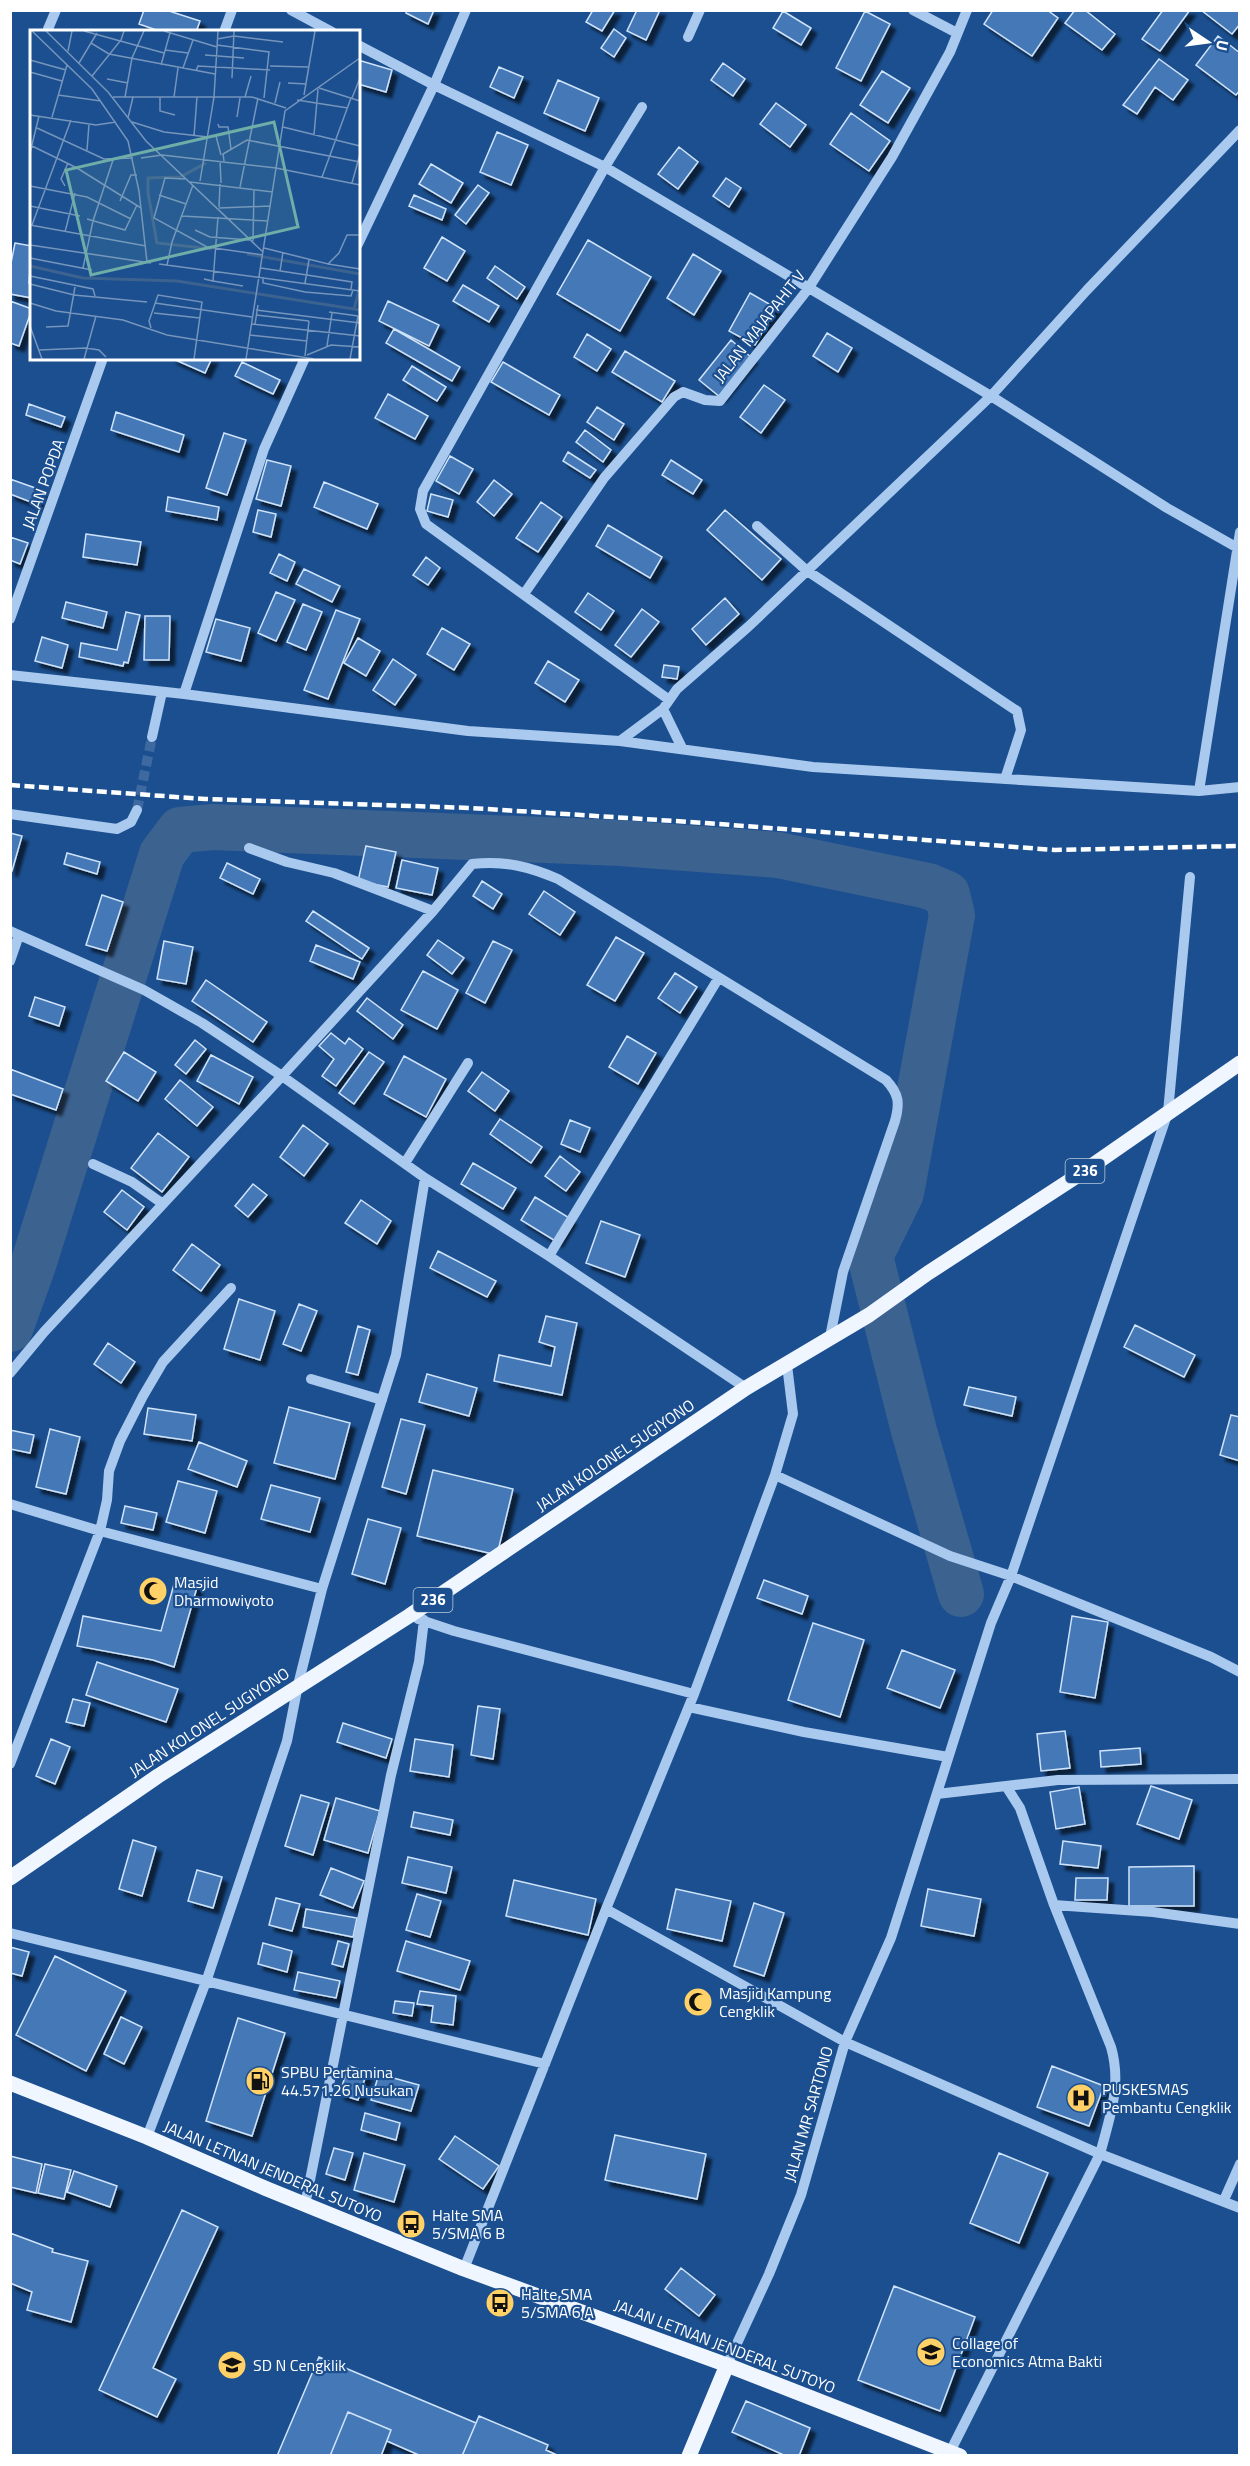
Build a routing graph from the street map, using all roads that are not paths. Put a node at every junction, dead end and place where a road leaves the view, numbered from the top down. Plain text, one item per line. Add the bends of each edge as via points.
1 (56, 10) edge
2 (232, 10) edge
3 (291, 10) edge
4 (466, 10) edge
5 (700, 10) edge
6 (913, 10) edge
7 (967, 10) edge
8 (48, 29) dead end
9 (226, 30) edge
10 (328, 30) edge
11 (957, 33) junction
12 (688, 37) dead end
13 (360, 46) edge
14 (434, 84) junction
15 (642, 107) dead end
16 (1239, 129) edge
17 (605, 167) junction
18 (360, 240) edge
19 (808, 289) junction
20 (102, 360) edge
21 (304, 360) edge
22 (991, 396) junction
23 (758, 526) dead end
24 (1239, 532) edge
25 (1236, 547) junction
26 (806, 570) junction
27 (524, 594) junction
28 (10, 619) edge
29 (10, 675) edge
30 (162, 692) junction
31 (183, 694) junction
32 (665, 704) junction
33 (152, 737) tunnel mouth
34 (620, 741) junction
35 (682, 748) junction
36 (1005, 779) junction
37 (1239, 787) edge
38 (1199, 791) junction
39 (137, 810) tunnel mouth
40 (10, 814) edge
41 (249, 848) dead end
42 (1190, 877) dead end
43 (433, 911) junction
44 (15, 933) edge
45 (10, 961) edge
46 (718, 979) junction
47 (468, 1063) dead end
48 (1239, 1063) edge
49 (282, 1076) junction
50 (1168, 1112) junction
51 (405, 1163) junction
52 (93, 1164) dead end
53 (425, 1178) junction
54 (163, 1204) junction
55 (549, 1256) junction
56 (231, 1288) dead end
57 (830, 1337) junction
58 (787, 1365) junction
59 (10, 1373) edge
60 (311, 1379) dead end
61 (746, 1388) junction
62 (382, 1400) junction
63 (775, 1475) junction
64 (10, 1504) edge
65 (100, 1531) junction
66 (1011, 1576) junction
67 (322, 1589) junction
68 (417, 1618) junction
69 (1239, 1672) edge
70 (298, 1685) junction
71 (694, 1694) junction
72 (688, 1707) junction
73 (948, 1757) junction
74 (10, 1764) edge
75 (1239, 1779) edge
76 (1006, 1786) junction
77 (937, 1794) junction
78 (10, 1878) edge
79 (1054, 1905) junction
80 (606, 1909) junction
81 (1239, 1924) edge
82 (10, 1933) edge
83 (207, 1980) junction
84 (344, 2014) junction
85 (845, 2042) junction
86 (545, 2064) junction
87 (10, 2083) edge
88 (147, 2138) junction
89 (1100, 2154) junction
90 (1239, 2164) edge
91 (1224, 2200) junction
92 (305, 2205) junction
93 (1239, 2208) edge
94 (464, 2269) junction
95 (727, 2365) junction
96 (953, 2454) edge
97 (689, 2456) edge

1 - 8 street
2 - 9 street
3 - 10 street
4 - 14 street
5 - 12 street
6 - 11 street
7 - 11 street, JALAN MAJAPAHIT V
11 - 19 street, JALAN MAJAPAHIT V via 892,157
13 - 14 street
14 - 17 street
14 - 18 street
15 - 17 street
16 - 22 street
17 - 19 street
17 - 27 street via 423,491 420,509 426,524
19 - 22 street
19 - 27 street, JALAN MAJAPAHIT V via 720,401 683,392 674,398 604,478
20 - 28 street, JALAN POPDA
21 - 31 street via 264,449
22 - 25 street via 1167,508
22 - 26 street
23 - 26 street
24 - 25 street
25 - 38 street
26 - 32 street
26 - 36 street via 1017,711 1021,730
27 - 32 street
29 - 30 street
30 - 31 street
30 - 33 street
31 - 34 street via 468,732
32 - 34 street
32 - 35 street
34 - 35 street
35 - 36 street via 813,767
36 - 38 street
37 - 38 street
39 - 40 street via 131,822 117,829
41 - 43 street via 334,873
42 - 50 street, JALAN MR SARTONO
43 - 46 street via 472,864 495,861 533,868 558,879
43 - 49 street
44 - 45 street
44 - 49 street via 144,990
46 - 55 street
46 - 57 street via 886,1080 899,1099 843,1272
47 - 51 street
48 - 50 main road, JALAN KOLONEL SUGIYONO / 236
49 - 51 street
49 - 54 street
50 - 57 main road, JALAN KOLONEL SUGIYONO / 236
50 - 66 street, JALAN MR SARTONO
51 - 53 street
52 - 54 street via 132,1182
53 - 55 street
53 - 62 street via 400,1337
54 - 59 street
55 - 61 street
56 - 65 street via 164,1362 143,1396 109,1471
57 - 58 main road, JALAN KOLONEL SUGIYONO / 236
58 - 61 main road, JALAN KOLONEL SUGIYONO / 236
58 - 63 street via 794,1408
60 - 62 street
61 - 68 main road, JALAN KOLONEL SUGIYONO / 236
62 - 67 street
63 - 66 street via 950,1556
63 - 71 street
64 - 65 street
65 - 67 street
65 - 74 street
66 - 69 street
66 - 73 street, JALAN MR SARTONO via 991,1623
67 - 70 street
68 - 70 main road, JALAN KOLONEL SUGIYONO / 236
68 - 71 street
68 - 84 street via 419,1662 391,1775
70 - 78 main road, JALAN KOLONEL SUGIYONO / 236
70 - 83 street via 287,1741
71 - 72 street
72 - 73 street
72 - 80 street
73 - 77 street, JALAN MR SARTONO
75 - 76 street via 1058,1780
76 - 77 street
76 - 79 street via 1020,1808
77 - 85 street, JALAN MR SARTONO via 891,1938
79 - 81 street via 1153,1911
79 - 89 street via 1117,2066 1113,2108
80 - 85 street
80 - 86 street
82 - 83 street
83 - 84 street
83 - 88 street
84 - 86 street
84 - 92 street
85 - 89 street
85 - 95 street, JALAN MR SARTONO via 801,2195
86 - 94 street
87 - 88 main road, JALAN LETNAN JENDERAL SUTOYO
88 - 92 main road, JALAN LETNAN JENDERAL SUTOYO
89 - 91 street
89 - 96 street
90 - 91 street
91 - 93 street
92 - 94 main road, JALAN LETNAN JENDERAL SUTOYO
94 - 95 main road, JALAN LETNAN JENDERAL SUTOYO
95 - 96 main road, JALAN LETNAN JENDERAL SUTOYO
95 - 97 main road

